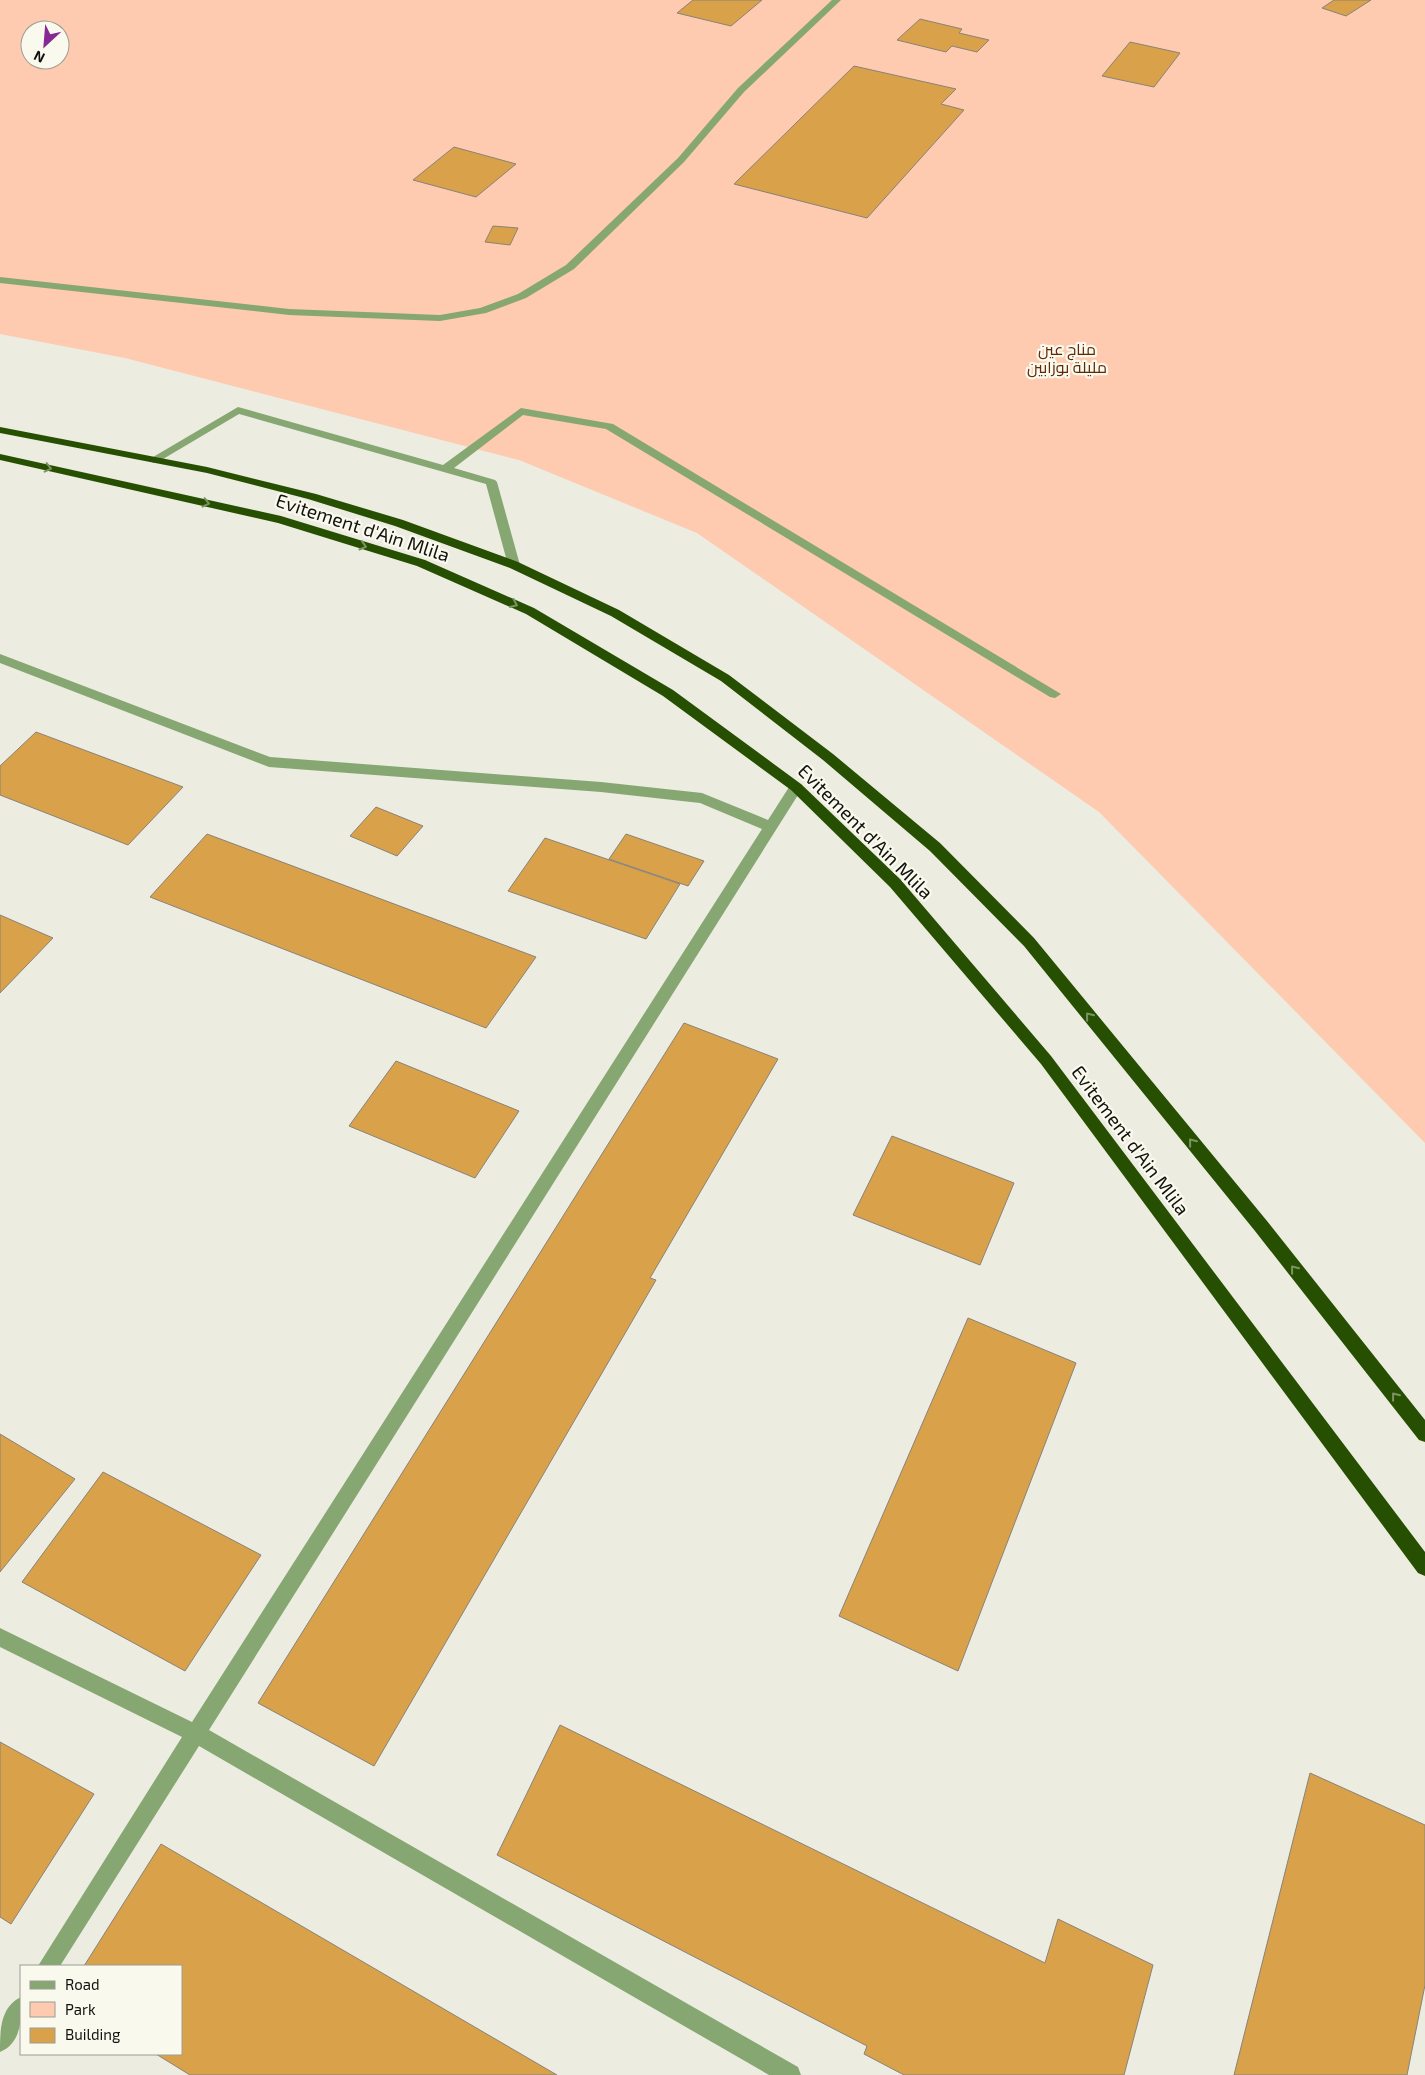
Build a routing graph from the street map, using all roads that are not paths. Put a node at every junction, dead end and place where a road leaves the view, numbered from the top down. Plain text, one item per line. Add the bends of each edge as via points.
1 (837, 0) edge
2 (0, 280) edge
3 (0, 430) edge
4 (0, 457) edge
5 (154, 460) junction
6 (445, 469) junction
7 (514, 565) junction
8 (0, 658) edge
9 (1055, 694) dead end
10 (796, 787) junction
11 (770, 826) junction
12 (1425, 1434) edge
13 (1425, 1567) edge
14 (0, 1636) edge
15 (196, 1734) junction
16 (49, 1965) edge
17 (20, 2010) edge
18 (0, 2041) edge
19 (790, 2075) edge

1 - 2 street via 741,90 681,160 570,267 522,296 482,311 440,318 290,312
3 - 5 highway, Evitement d'Ain Mlila
4 -> 10 highway, Evitement d'Ain Mlila via 281,520 421,564 530,611 668,693
5 - 6 street via 238,410
5 - 7 highway, Evitement d'Ain Mlila via 312,496
6 - 7 street via 491,482
6 - 9 street via 521,411 609,426
12 -> 7 highway, Evitement d'Ain Mlila via 1029,942 935,847 828,757 725,678 615,613
8 - 11 street via 269,762 702,798
10 - 11 street
10 - 13 highway, Evitement d'Ain Mlila via 895,883 1046,1060
11 - 15 street
14 - 15 street
15 - 16 street
15 - 19 street
17 - 18 street

